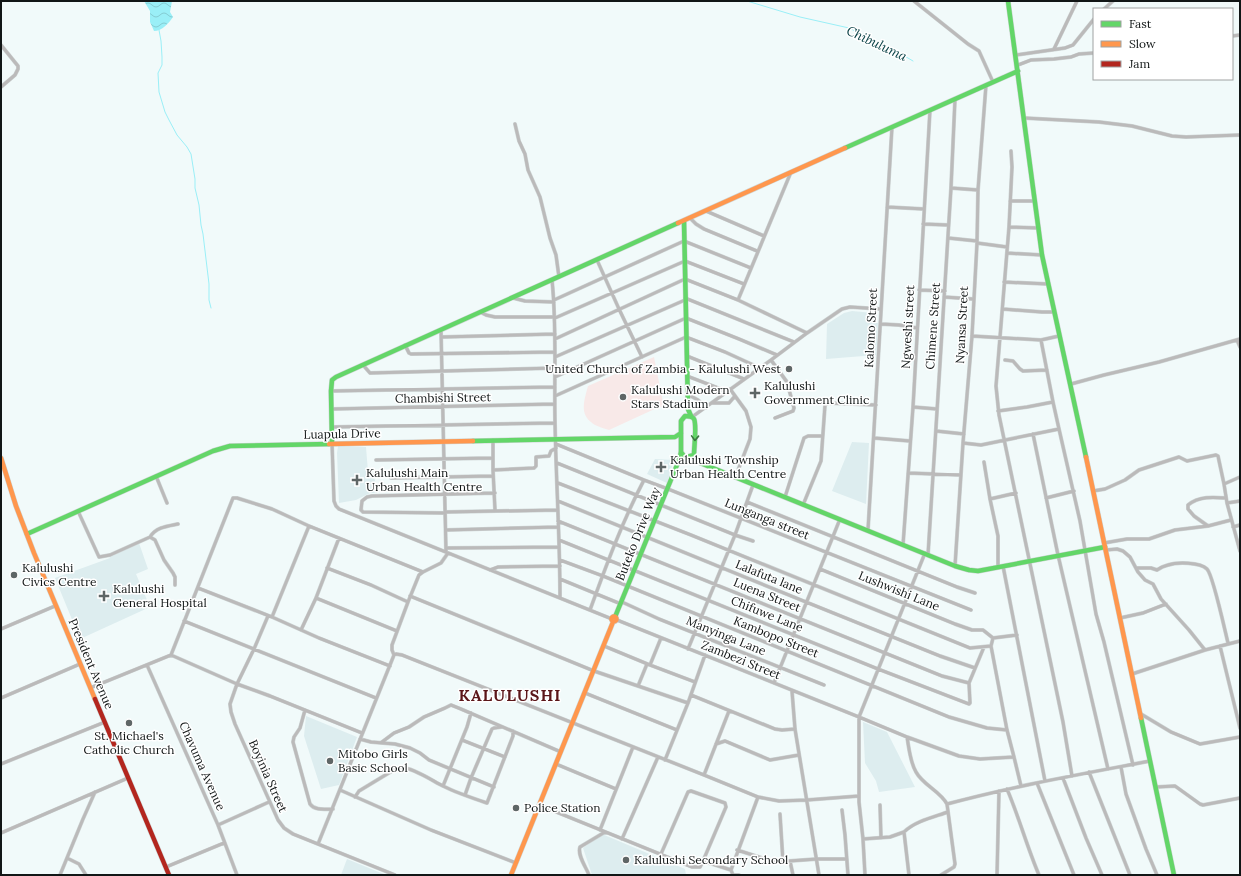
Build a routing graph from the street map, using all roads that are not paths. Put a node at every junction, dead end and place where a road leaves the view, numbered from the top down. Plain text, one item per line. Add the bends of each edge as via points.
1 (914, 1) edge
2 (1008, 1) edge
3 (1077, 1) edge
4 (1113, 1) edge
5 (1105, 8) edge
6 (1093, 21) edge
7 (1, 45) edge
8 (1054, 49) junction
9 (1061, 49) junction
10 (1093, 53) edge
11 (1016, 54) junction
12 (1065, 57) junction
13 (1018, 66) junction
14 (1018, 71) junction
15 (993, 82) junction
16 (986, 85) junction
17 (1, 87) edge
18 (954, 99) junction
19 (930, 110) junction
20 (1024, 118) junction
21 (515, 124) dead end
22 (892, 127) junction
23 (1240, 135) edge
24 (1011, 150) dead end
25 (791, 172) junction
26 (951, 188) junction
27 (978, 190) junction
28 (1035, 200) junction
29 (1010, 201) junction
30 (887, 207) junction
31 (924, 209) junction
32 (706, 211) junction
33 (690, 218) junction
34 (684, 221) junction
35 (923, 224) junction
36 (948, 225) junction
37 (1008, 227) junction
38 (1039, 228) junction
39 (764, 236) junction
40 (948, 238) junction
41 (684, 242) junction
42 (977, 242) junction
43 (1007, 247) junction
44 (757, 251) junction
45 (1007, 253) junction
46 (1042, 255) junction
47 (597, 260) junction
48 (685, 261) junction
49 (750, 268) junction
50 (559, 277) junction
51 (606, 277) junction
52 (552, 280) junction
53 (685, 280) junction
54 (1004, 282) junction
55 (744, 284) junction
56 (1048, 284) junction
57 (919, 290) junction
58 (944, 291) junction
59 (613, 293) junction
60 (512, 297) junction
61 (944, 297) junction
62 (685, 299) junction
63 (973, 299) junction
64 (738, 300) junction
65 (554, 301) junction
66 (619, 309) junction
67 (1002, 309) junction
68 (881, 310) junction
69 (480, 312) junction
70 (1054, 312) junction
71 (555, 317) junction
72 (686, 318) junction
73 (881, 324) junction
74 (627, 325) junction
75 (917, 328) junction
76 (441, 329) junction
77 (807, 332) junction
78 (554, 334) junction
79 (972, 336) junction
80 (1059, 336) junction
81 (442, 337) junction
82 (686, 337) junction
83 (1000, 338) junction
84 (555, 339) junction
85 (1238, 339) edge
86 (1041, 340) junction
87 (635, 341) junction
88 (794, 342) junction
89 (406, 345) junction
90 (1240, 347) edge
91 (555, 352) junction
92 (442, 354) junction
93 (777, 355) junction
94 (555, 356) junction
95 (687, 356) junction
96 (642, 357) junction
97 (771, 360) junction
98 (1005, 360) dead end
99 (362, 365) junction
100 (555, 368) junction
101 (760, 368) junction
102 (1047, 370) junction
103 (442, 371) junction
104 (687, 376) junction
105 (555, 377) junction
106 (744, 379) junction
107 (1070, 384) junction
108 (555, 387) junction
109 (443, 389) junction
110 (728, 390) junction
111 (331, 391) junction
112 (688, 394) junction
113 (555, 396) junction
114 (735, 396) junction
115 (1053, 402) junction
116 (711, 403) junction
117 (555, 404) junction
118 (876, 405) junction
119 (443, 407) junction
120 (913, 407) junction
121 (688, 408) junction
122 (706, 408) junction
123 (332, 409) junction
124 (937, 409) junction
125 (998, 411) junction
126 (684, 417) junction
127 (692, 417) junction
128 (775, 418) dead end
129 (555, 423) junction
130 (444, 424) junction
131 (332, 427) junction
132 (1059, 429) junction
133 (936, 432) junction
134 (681, 433) junction
135 (964, 434) junction
136 (1033, 434) junction
137 (822, 436) junction
138 (675, 437) junction
139 (874, 438) junction
140 (493, 440) junction
141 (910, 441) junction
142 (1005, 441) junction
143 (443, 442) junction
144 (681, 442) junction
145 (332, 443) junction
146 (963, 443) junction
147 (556, 444) junction
148 (681, 452) junction
149 (694, 455) junction
150 (686, 457) junction
151 (1, 458) edge
152 (443, 458) junction
153 (493, 458) junction
154 (376, 460) dead end
155 (679, 460) junction
156 (698, 462) junction
157 (984, 462) dead end
158 (557, 463) junction
159 (493, 470) junction
160 (908, 473) junction
161 (933, 474) junction
162 (962, 475) junction
163 (156, 476) junction
164 (493, 476) junction
165 (444, 477) junction
166 (1240, 477) edge
167 (390, 478) dead end
168 (735, 478) junction
169 (644, 480) junction
170 (558, 483) junction
171 (1224, 484) junction
172 (753, 485) junction
173 (668, 489) junction
174 (1074, 491) junction
175 (1093, 491) junction
176 (495, 493) junction
177 (1016, 493) junction
178 (445, 494) junction
179 (636, 495) junction
180 (784, 497) junction
181 (990, 498) junction
182 (1046, 498) junction
183 (1226, 498) junction
184 (558, 501) junction
185 (1240, 501) edge
186 (747, 502) junction
187 (167, 503) dead end
188 (1227, 503) junction
189 (661, 505) junction
190 (803, 505) junction
191 (495, 510) junction
192 (558, 510) junction
193 (78, 511) junction
194 (630, 511) junction
195 (362, 512) junction
196 (446, 512) junction
197 (357, 516) junction
198 (741, 518) junction
199 (840, 519) junction
200 (1231, 520) junction
201 (558, 521) junction
202 (654, 521) junction
203 (178, 524) dead end
204 (1240, 525) edge
205 (309, 526) junction
206 (1208, 526) junction
207 (558, 527) junction
208 (622, 527) junction
209 (1233, 527) junction
210 (446, 530) junction
211 (868, 530) junction
212 (27, 534) junction
213 (734, 535) junction
214 (833, 536) junction
215 (150, 537) junction
216 (647, 537) junction
217 (339, 538) junction
218 (559, 540) junction
219 (753, 541) dead end
220 (615, 543) junction
221 (903, 545) junction
222 (559, 547) junction
223 (1105, 547) junction
224 (1085, 550) junction
225 (447, 551) junction
226 (728, 551) junction
227 (1240, 551) edge
228 (827, 552) junction
229 (641, 554) junction
230 (926, 554) junction
231 (1058, 555) junction
232 (560, 560) junction
233 (609, 560) junction
234 (1029, 560) junction
235 (560, 566) junction
236 (955, 566) junction
237 (721, 567) junction
238 (1000, 567) junction
239 (327, 568) junction
240 (1136, 568) junction
241 (820, 569) junction
242 (490, 570) junction
243 (634, 570) junction
244 (918, 570) junction
245 (423, 572) junction
246 (603, 576) junction
247 (560, 579) junction
248 (714, 584) junction
249 (175, 585) dead end
250 (628, 586) junction
251 (813, 586) junction
252 (911, 587) junction
253 (198, 588) junction
254 (975, 593) dead end
255 (596, 594) junction
256 (410, 596) junction
257 (316, 598) junction
258 (560, 598) junction
259 (708, 600) junction
260 (408, 602) junction
261 (806, 602) junction
262 (621, 603) junction
263 (904, 603) junction
264 (1166, 604) junction
265 (55, 606) junction
266 (590, 610) junction
267 (971, 610) dead end
268 (701, 616) junction
269 (270, 617) junction
270 (800, 618) junction
271 (1120, 618) junction
272 (614, 619) junction
273 (898, 619) junction
274 (184, 621) junction
275 (1, 629) edge
276 (300, 630) junction
277 (397, 631) junction
278 (694, 633) junction
279 (793, 634) junction
280 (1017, 635) junction
281 (892, 636) junction
282 (661, 638) junction
283 (993, 638) junction
284 (1240, 640) edge
285 (1228, 643) junction
286 (604, 646) junction
287 (991, 646) junction
288 (1220, 646) junction
289 (984, 647) junction
290 (254, 649) junction
291 (688, 649) junction
292 (1205, 650) junction
293 (786, 651) junction
294 (885, 653) junction
295 (171, 655) junction
296 (394, 655) junction
297 (705, 655) junction
298 (80, 664) junction
299 (649, 664) junction
300 (147, 665) junction
301 (390, 666) junction
302 (780, 668) junction
303 (975, 668) junction
304 (878, 669) junction
305 (594, 671) junction
306 (1132, 674) junction
307 (695, 682) junction
308 (774, 683) junction
309 (969, 683) junction
310 (237, 684) junction
311 (824, 685) dead end
312 (872, 685) junction
313 (638, 686) junction
314 (90, 688) junction
315 (792, 690) junction
316 (585, 693) junction
317 (691, 695) junction
318 (1, 698) edge
319 (376, 698) junction
320 (688, 703) junction
321 (305, 710) junction
322 (729, 711) junction
323 (471, 713) junction
324 (1141, 714) junction
325 (859, 718) junction
326 (105, 722) junction
327 (573, 723) junction
328 (503, 727) junction
329 (1240, 728) edge
330 (795, 729) junction
331 (677, 730) junction
332 (1007, 730) junction
333 (513, 732) junction
334 (362, 733) junction
335 (523, 736) junction
336 (907, 737) junction
337 (1240, 737) edge
338 (360, 739) junction
339 (512, 739) junction
340 (462, 740) junction
341 (382, 742) junction
342 (716, 744) junction
343 (633, 747) junction
344 (484, 749) junction
345 (561, 752) junction
346 (799, 755) junction
347 (505, 757) junction
348 (658, 757) junction
349 (1014, 757) junction
350 (665, 760) junction
351 (1150, 761) junction
352 (1, 764) edge
353 (556, 764) junction
354 (1133, 765) junction
355 (1121, 767) junction
356 (1108, 769) junction
357 (450, 770) junction
358 (1089, 772) junction
359 (704, 775) junction
360 (1072, 776) junction
361 (128, 778) junction
362 (471, 778) junction
363 (1063, 778) junction
364 (1045, 781) junction
365 (1037, 783) junction
366 (444, 786) junction
367 (1021, 786) junction
368 (494, 787) junction
369 (1156, 787) junction
370 (616, 789) junction
371 (1007, 789) junction
372 (340, 790) junction
373 (999, 791) junction
374 (95, 792) junction
375 (465, 795) junction
376 (859, 796) junction
377 (355, 797) junction
378 (758, 797) junction
379 (1240, 798) edge
380 (807, 800) junction
381 (269, 802) junction
382 (947, 804) junction
383 (539, 805) junction
384 (880, 805) dead end
385 (333, 809) junction
386 (842, 810) dead end
387 (948, 812) junction
388 (780, 814) dead end
389 (218, 825) junction
390 (12, 828) junction
391 (600, 830) junction
392 (605, 832) junction
393 (904, 832) junction
394 (1, 833) edge
395 (622, 838) junction
396 (881, 838) junction
397 (863, 839) junction
398 (224, 843) junction
399 (318, 844) junction
400 (737, 850) junction
401 (661, 854) junction
402 (67, 858) junction
403 (817, 859) junction
404 (847, 859) junction
405 (703, 861) junction
406 (783, 862) junction
407 (790, 862) junction
408 (516, 863) junction
409 (166, 867) junction
410 (731, 870) junction
411 (60, 875) edge
412 (86, 875) edge
413 (170, 875) edge
414 (238, 875) edge
415 (395, 875) edge
416 (511, 875) edge
417 (589, 875) edge
418 (733, 875) edge
419 (739, 875) edge
420 (793, 875) edge
421 (819, 875) edge
422 (848, 875) edge
423 (865, 875) edge
424 (909, 875) edge
425 (940, 875) edge
426 (997, 875) edge
427 (1039, 875) edge
428 (1074, 875) edge
429 (1102, 875) edge
430 (1130, 875) edge
431 (1157, 875) edge
432 (1174, 875) edge

1 - 15 street via 979,51
2 - 11 street
3 - 8 street
4 - 5 street
6 - 9 street via 1072,46
7 - 17 street via 18,66 15,75
8 - 9 street
8 - 11 street
9 - 12 street
10 - 12 street
11 - 13 street
12 - 13 street via 1031,60
13 - 14 street
14 - 15 street
14 - 20 street
15 - 16 street
16 - 18 street
16 - 27 street, Nyansa Street
18 - 19 street
18 - 26 street, Chimene Street
19 - 22 street
19 - 31 street, Ngweshi street
20 - 23 street via 1132,126 1186,138
20 - 28 street
21 - 50 street via 528,170 540,197 556,255
22 - 25 street
22 - 30 street, Kalomo Street
24 - 29 street
25 - 32 street
25 - 39 street
26 - 27 street
26 - 36 street, Chimene Street
27 - 42 street, Nyansa Street
28 - 29 street
28 - 38 street
29 - 37 street
30 - 31 street
30 - 68 street, Kalomo Street
31 - 35 street, Ngweshi street
32 - 33 street
32 - 39 street
33 - 34 street
33 - 44 street via 704,230
34 - 41 street
34 - 47 street
35 - 36 street
35 - 57 street, Ngweshi street
36 - 40 street, Chimene Street
37 - 38 street
37 - 43 street
38 - 46 street
39 - 44 street
40 - 42 street
40 - 58 street, Chimene Street
41 - 48 street
41 - 49 street
41 - 51 street
42 - 43 street
42 - 63 street, Nyansa Street
43 - 45 street
44 - 49 street
45 - 46 street
45 - 54 street
46 - 56 street
47 - 50 street
47 - 51 street
48 - 53 street
48 - 55 street
48 - 59 street
49 - 55 street
50 - 52 street
51 - 59 street
51 - 65 street
52 - 60 street
52 - 65 street
53 - 62 street
53 - 64 street
53 - 66 street
54 - 56 street
54 - 67 street
55 - 64 street
56 - 70 street
57 - 58 street
57 - 75 street, Ngweshi street
58 - 61 street, Chimene Street
59 - 66 street
59 - 71 street
60 - 65 street via 525,301
60 - 69 street
61 - 63 street
61 - 124 street, Chimene Street
62 - 72 street
62 - 74 street
62 - 88 street
63 - 79 street, Nyansa Street
64 - 77 street
65 - 71 street
66 - 74 street
66 - 84 street
67 - 70 street
67 - 83 street
68 - 73 street, Kalomo Street
68 - 77 street via 850,307 842,309
69 - 71 street via 495,317
69 - 76 street
70 - 80 street
71 - 78 street
72 - 82 street
72 - 87 street
72 - 93 street
73 - 75 street
73 - 118 street, Kalomo Street
74 - 87 street
74 - 94 street
75 - 120 street, Ngweshi street
76 - 81 street
76 - 89 street
77 - 88 street
78 - 81 street
78 - 84 street
79 - 83 street
79 - 135 street, Nyansa Street
80 - 86 street
80 - 107 street
81 - 92 street
82 - 95 street
82 - 96 street
82 - 101 street
83 - 86 street
83 - 125 street via 996,386
84 - 91 street
85 - 90 street
85 - 107 street
86 - 102 street
87 - 96 street
87 - 105 street
88 - 93 street
89 - 92 street via 410,354
89 - 99 street
91 - 92 street
91 - 94 street
92 - 103 street
93 - 97 street
94 - 100 street
95 - 104 street
95 - 106 street
96 - 113 street
97 - 101 street
97 - 128 street via 787,382 794,408 793,411
98 - 102 street via 1013,361 1023,371
99 - 103 street via 370,373
99 - 111 street via 332,380
100 - 103 street
100 - 105 street
101 - 106 street
102 - 115 street
103 - 109 street
104 - 110 street
104 - 112 street
105 - 108 street
106 - 110 street
107 - 175 street
108 - 109 street
108 - 113 street
109 - 111 street
109 - 119 street
110 - 114 street
110 - 116 street
111 - 123 street
112 - 121 street
112 - 122 street
113 - 117 street
114 - 116 street via 729,403
114 - 168 street via 751,427 749,444
115 - 125 street
115 - 132 street
116 - 122 street
117 - 119 street, Chambishi Street
117 - 129 street
118 - 137 street via 826,404
118 - 139 street, Kalomo Street
119 - 123 street, Chambishi Street
119 - 130 street
120 - 124 street
120 - 141 street, Ngweshi street
121 - 126 street, Buteko Drive Way
121 - 127 street
122 - 127 street
123 - 131 street
124 - 133 street, Chimene Street
125 - 142 street
126 - 127 street
126 - 134 street, Buteko Drive Way via 681,421
127 -> 149 street via 695,422
129 - 130 street
129 - 147 street
130 - 131 street
130 - 143 street
131 - 145 street
132 - 136 street
132 - 174 street
133 - 135 street
133 - 161 street, Chimene Street
134 - 138 street
134 - 144 street, Buteko Drive Way
135 - 146 street, Nyansa Street
136 - 142 street
136 - 182 street
137 - 180 street via 804,438
137 - 190 street via 821,461
138 - 144 street
138 - 147 street, Luapula Drive
139 - 141 street
139 - 211 street, Kalomo Street
140 - 143 street, Luapula Drive
140 - 147 street, Luapula Drive
140 - 153 street
141 - 160 street, Ngweshi street
142 - 146 street via 981,445
142 - 177 street
143 - 145 street, Luapula Drive
143 - 152 street
144 - 148 street, Buteko Drive Way
145 - 163 street, Luapula Drive via 220,448
145 - 197 street, Zambezi Street via 334,504
146 - 162 street, Nyansa Street
147 - 158 street
147 - 159 street via 549,456 536,457 534,468
147 - 169 street, Lunganga street
148 - 150 street
148 - 155 street, Buteko Drive Way
149 - 150 street
149 - 156 street
150 - 155 street
150 - 156 street
151 - 212 street, President Avenue
152 - 153 street
152 - 154 street
152 - 165 street
153 - 159 street
155 - 173 street, Buteko Drive Way
156 - 168 street
157 - 181 street
158 - 170 street
158 - 179 street
159 - 164 street
160 - 161 street
160 - 221 street, Ngweshi street
161 - 162 street
161 - 230 street, Chimene Street
162 - 236 street, Nyansa Street
163 - 187 street
163 - 193 street, Luapula Drive
164 - 165 street
164 - 176 street
165 - 167 street
165 - 178 street
166 - 171 street
168 - 172 street
169 - 173 street, Lunganga street
169 - 179 street
170 - 184 street
170 - 194 street
171 - 175 street via 1216,455 1187,461 1179,457 1139,470 1125,480 1105,489
171 - 183 street
172 - 180 street
172 - 186 street
173 - 189 street, Buteko Drive Way
173 - 198 street, Lunganga street
174 - 182 street
174 - 224 street
175 - 223 street
176 - 178 street
176 - 191 street
177 - 181 street
177 - 234 street
178 - 195 street via 369,496 362,501
178 - 196 street
179 - 189 street
179 - 194 street
180 - 190 street
181 - 238 street via 998,536
182 - 231 street
183 - 188 street
183 - 206 street via 1208,498 1188,505 1189,511
184 - 192 street
184 - 208 street, Lalafuta lane
185 - 188 street
186 - 198 street
186 - 214 street
188 - 200 street
189 - 202 street, Buteko Drive Way
189 - 213 street
190 - 199 street
191 - 192 street
191 - 196 street
192 - 201 street
193 - 212 street, Luapula Drive
193 - 215 street via 99,557
194 - 202 street
194 - 208 street
195 - 196 street
195 - 197 street
196 - 210 street
197 - 225 street, Zambezi Street
198 - 213 street
198 - 228 street, Lunganga street
199 - 211 street
199 - 214 street
200 - 206 street
200 - 209 street
201 - 207 street
201 - 220 street, Luena Street
202 - 216 street, Buteko Drive Way
202 - 226 street
203 - 215 street via 161,528
204 - 209 street
205 - 217 street
205 - 253 street via 264,506 233,498
205 - 269 street, Boyinia Street
206 - 223 street via 1175,530 1149,539 1123,540
207 - 210 street
207 - 218 street
208 - 216 street, Lalafuta lane
208 - 220 street
209 - 227 street
210 - 225 street
211 - 221 street
212 - 265 street, President Avenue
213 - 219 street
213 - 226 street
214 - 228 street
214 - 244 street
215 - 249 street via 155,540 173,573
216 - 229 street, Buteko Drive Way
216 - 237 street, Lalafuta lane
217 - 239 street
217 - 245 street
218 - 222 street
218 - 233 street, Chifuwe Lane
220 - 229 street, Luena Street
220 - 233 street
221 - 230 street
222 - 225 street
222 - 232 street
223 - 224 street
223 - 240 street via 1123,551
223 - 271 street
224 - 231 street
224 - 354 street via 1096,614
225 - 242 street, Zambezi Street
225 - 245 street via 441,563
226 - 237 street
226 - 251 street
228 - 241 street
228 - 252 street, Lunganga street
229 - 243 street, Buteko Drive Way
229 - 248 street, Luena Street
230 - 236 street
230 - 244 street
231 - 234 street
231 - 356 street
232 - 235 street
232 - 246 street, Kambopo Street
233 - 243 street, Chifuwe Lane
233 - 246 street
234 - 238 street
234 - 360 street
235 - 242 street via 498,567
235 - 247 street
236 - 238 street via 974,571
237 - 248 street
237 - 261 street, Lalafuta lane
238 - 280 street
239 - 257 street
239 - 260 street
240 - 264 street via 1154,586
240 - 285 street via 1156,570 1177,563 1193,564 1207,569
241 - 251 street
241 - 263 street, Lushwishi Lane
242 - 258 street, Zambezi Street
243 - 250 street, Buteko Drive Way
243 - 259 street, Chifuwe Lane
244 - 252 street
244 - 254 street
245 - 256 street via 419,575
246 - 250 street, Kambopo Street
246 - 255 street
247 - 255 street, Manyinga Lane
247 - 258 street
248 - 259 street
248 - 270 street, Luena Street
250 - 262 street, Buteko Drive Way
250 - 268 street, Kambopo Street
251 - 261 street
251 - 273 street
252 - 263 street
252 - 267 street, Lunganga street
253 - 269 street
253 - 274 street
255 - 262 street, Manyinga Lane
255 - 266 street
256 - 260 street
256 - 305 street
257 - 276 street
257 - 277 street
258 - 266 street, Zambezi Street
259 - 268 street
259 - 279 street, Chifuwe Lane
260 - 277 street
261 - 270 street
261 - 281 street, Lalafuta lane
262 - 272 street, Buteko Drive Way
262 - 278 street, Manyinga Lane
263 - 273 street
263 - 283 street, Lushwishi Lane via 972,630 983,630
264 - 271 street
264 - 292 street
265 - 275 street
265 - 298 street, President Avenue
266 - 272 street, Zambezi Street
268 - 278 street
268 - 293 street, Kambopo Street
269 - 276 street
269 - 290 street, Boyinia Street
270 - 279 street
270 - 294 street, Luena Street
271 - 306 street
272 - 282 street, Zambezi Street
272 - 286 street, Buteko Drive Way
273 - 281 street
273 - 289 street via 970,648
274 - 290 street
274 - 295 street
276 - 301 street
277 - 296 street via 392,647
278 - 291 street
278 - 302 street, Manyinga Lane
279 - 293 street
279 - 304 street, Chifuwe Lane
280 - 283 street
280 - 364 street
281 - 294 street
281 - 303 street, Lalafuta lane
282 - 291 street, Zambezi Street
282 - 299 street
283 - 287 street
284 - 285 street
285 - 288 street
286 - 299 street
286 - 305 street, Buteko Drive Way
287 - 289 street
287 - 332 street
288 - 292 street
288 - 329 street
289 - 303 street
290 - 310 street, Boyinia Street
290 - 319 street
291 - 297 street, Zambezi Street
292 - 306 street
293 - 302 street
293 - 312 street, Kambopo Street
294 - 304 street
294 - 309 street, Luena Street via 942,676
295 - 300 street
295 - 310 street
296 - 301 street
296 - 327 street via 402,655
297 - 307 street
297 - 308 street, Zambezi Street
298 - 314 street, President Avenue
298 - 318 street
299 - 307 street
299 - 313 street
300 - 314 street
300 - 389 street, Chavuma Avenue
301 - 319 street
302 - 308 street
302 - 311 street, Manyinga Lane
303 - 309 street
304 - 309 street, Chifuwe Lane via 969,704
304 - 312 street
305 - 313 street
305 - 316 street, Buteko Drive Way
306 - 324 street
307 - 317 street
308 - 315 street, Zambezi Street
310 - 321 street
310 - 381 street, Boyinia Street via 230,704 231,712
312 - 325 street
312 - 332 street, Kambopo Street via 949,717 987,728
313 - 320 street
314 - 326 street, President Avenue
315 - 325 street, Zambezi Street
315 - 330 street
316 - 327 street, Buteko Drive Way
316 - 331 street
317 - 320 street
317 - 322 street
319 - 334 street
320 - 331 street
321 - 334 street
321 - 385 street via 293,742 310,804 316,808
322 - 330 street via 775,729
322 - 342 street
323 - 328 street
323 - 340 street
323 - 341 street via 448,706 394,733
324 - 337 street via 1170,732 1200,744
324 - 351 street
325 - 336 street, Zambezi Street
325 - 376 street
326 - 352 street
326 - 361 street, President Avenue
327 - 343 street
327 - 345 street, Buteko Drive Way
328 - 333 street
328 - 344 street via 492,729
330 - 346 street
331 - 350 street
332 - 349 street
333 - 335 street
333 - 339 street
334 - 338 street
335 - 339 street
335 - 345 street
336 - 349 street, Zambezi Street via 959,756 980,759
336 - 382 street via 916,772
338 - 341 street
338 - 372 street
339 - 347 street
340 - 344 street
340 - 357 street
341 - 357 street via 414,750
342 - 346 street via 725,741 770,760
342 - 359 street
343 - 348 street
343 - 370 street
344 - 347 street
344 - 362 street
345 - 353 street, Buteko Drive Way
346 - 380 street
347 - 368 street
348 - 350 street
348 - 395 street
349 - 367 street
350 - 359 street
351 - 354 street
351 - 369 street
353 - 370 street
353 - 383 street, Buteko Drive Way
354 - 355 street
355 - 356 street
355 - 431 street via 1128,799
356 - 358 street
357 - 362 street
357 - 366 street
358 - 360 street
358 - 430 street
359 - 378 street
360 - 363 street
361 - 374 street
361 - 390 street
361 - 409 street, President Avenue
362 - 368 street
362 - 375 street
363 - 364 street
363 - 429 street
364 - 365 street
365 - 367 street
365 - 428 street
366 - 375 street
366 - 377 street via 400,767
367 - 371 street
368 - 375 street via 487,803
369 - 379 street via 1175,786 1203,805
369 - 432 street
370 - 391 street
371 - 373 street
371 - 427 street
372 - 377 street
372 - 385 street
373 - 382 street
373 - 426 street
374 - 390 street
374 - 402 street
376 - 380 street
376 - 397 street
377 - 408 street
378 - 380 street via 779,801
378 - 400 street
380 - 403 street
381 - 389 street
381 - 399 street, Boyinia Street via 284,828
382 - 387 street
383 - 391 street
383 - 408 street, Buteko Drive Way
384 - 396 street
385 - 399 street
386 - 404 street
387 - 393 street via 916,824
387 - 425 street via 955,864 949,871
388 - 406 street
389 - 398 street, Chavuma Avenue
390 - 394 street
391 - 392 street
392 - 395 street
392 - 417 street via 579,848
393 - 396 street
393 - 424 street
395 - 401 street
396 - 397 street
397 - 423 street
398 - 409 street
398 - 414 street, Chavuma Avenue
399 - 415 street, Boyinia Street
400 - 406 street via 772,862
400 - 410 street
401 - 405 street via 695,868 700,867
401 - 405 street via 691,790 725,803 726,807
402 - 411 street
402 - 412 street via 79,864
403 - 404 street
403 - 407 street
403 - 421 street
404 - 422 street
405 - 410 street
406 - 407 street
407 - 420 street
408 - 416 street, Buteko Drive Way
409 - 413 street, President Avenue
410 - 418 street
418 - 419 street

